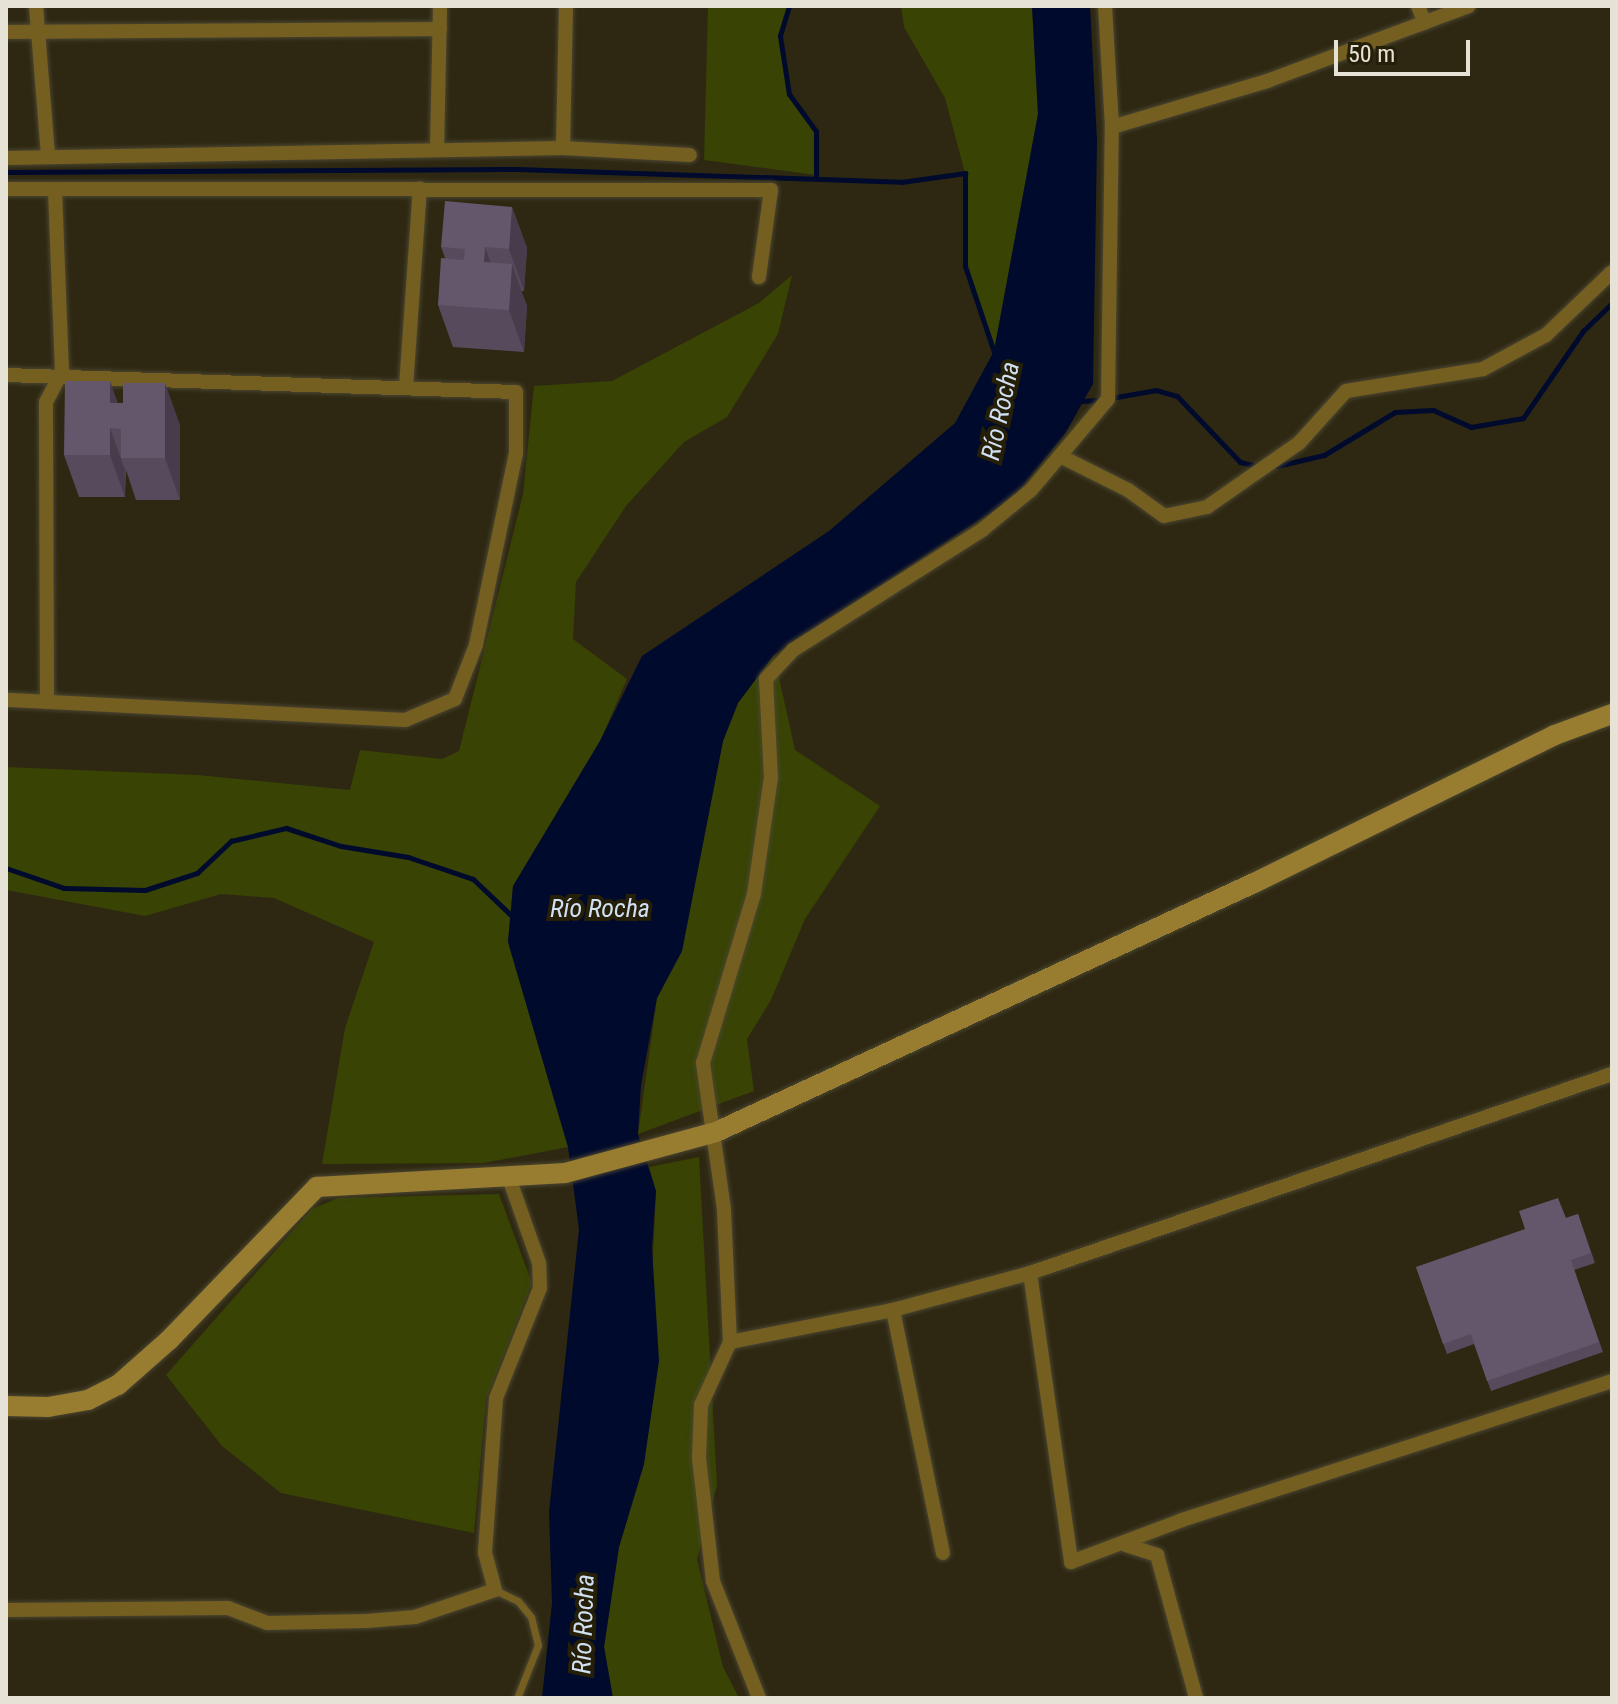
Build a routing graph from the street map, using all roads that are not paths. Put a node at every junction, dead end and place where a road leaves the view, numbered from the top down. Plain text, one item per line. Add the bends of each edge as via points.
1 (36, 6) edge
2 (440, 6) edge
3 (566, 6) edge
4 (1105, 6) edge
5 (1418, 6) edge
6 (1469, 6) edge
7 (1425, 23) junction
8 (440, 29) junction
9 (6, 32) edge
10 (40, 32) junction
11 (1112, 127) junction
12 (563, 148) junction
13 (437, 150) junction
14 (690, 155) dead end
15 (48, 156) junction
16 (6, 158) edge
17 (420, 188) junction
18 (6, 189) edge
19 (55, 189) junction
20 (1612, 272) edge
21 (759, 277) dead end
22 (6, 375) edge
23 (60, 376) junction
24 (406, 387) junction
25 (1060, 456) junction
26 (6, 700) edge
27 (47, 702) junction
28 (1612, 714) edge
29 (1612, 1074) edge
30 (716, 1132) junction
31 (509, 1178) junction
32 (1030, 1273) junction
33 (893, 1310) junction
34 (730, 1342) junction
35 (1612, 1381) edge
36 (6, 1406) edge
37 (1126, 1545) junction
38 (943, 1553) dead end
39 (495, 1590) junction
40 (6, 1610) edge
41 (517, 1698) edge
42 (759, 1698) edge
43 (1196, 1698) edge

1 - 10 street
2 - 8 street
3 - 12 street
4 - 11 street
5 - 7 street
6 - 7 street
7 - 11 street via 1267,81
8 - 10 street
8 - 13 street
9 - 10 street
10 - 15 street
11 - 25 street via 1108,399
12 - 13 street
12 - 14 street
13 - 15 street
15 - 16 street
17 - 19 street
17 - 21 street via 771,190
17 - 24 street
18 - 19 street
19 - 23 street
20 - 25 street via 1546,335 1483,369 1346,391 1299,443 1207,507 1164,516 1128,490
22 - 23 street
23 - 24 street
23 - 27 street via 46,402
24 - 27 street via 516,392 516,453 476,645 455,699 405,720
25 - 30 street via 1031,490 982,530 793,650 766,679 771,778 754,894 703,1063
26 - 27 street
28 - 30 main road via 1555,735 1254,883
29 - 32 street
30 - 31 main road via 565,1173
30 - 34 street
31 - 36 main road via 317,1187 169,1340 118,1385 61,1405
31 - 39 street via 539,1263 540,1288 496,1398 485,1552
32 - 33 street
32 - 37 street via 1071,1562
33 - 34 street
33 - 38 street
34 - 42 street via 701,1405 699,1458 713,1581
35 - 37 street via 1182,1520
37 - 43 street via 1157,1555
39 - 40 street via 415,1617 367,1621 267,1623 228,1608
39 - 41 lane via 518,1601 531,1617 538,1645

